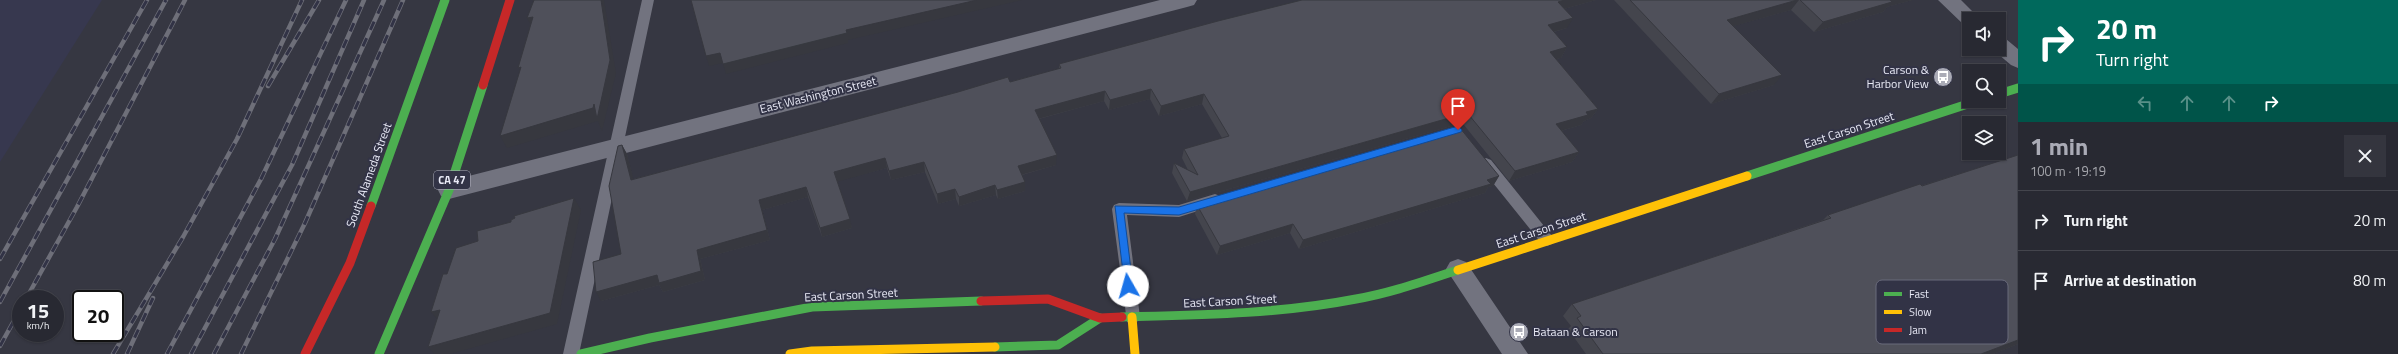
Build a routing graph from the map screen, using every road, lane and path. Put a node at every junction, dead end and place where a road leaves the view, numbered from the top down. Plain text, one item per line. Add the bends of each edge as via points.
1 (445, 0) edge
2 (510, 0) edge
3 (648, 0) edge
4 (1187, 0) edge
5 (1948, 0) edge
6 (1962, 12) edge
7 (2006, 50) edge
8 (2018, 60) edge
9 (2018, 88) edge
10 (2006, 92) edge
11 (1962, 106) edge
12 (616, 147) junction
13 (1477, 153) edge
14 (449, 190) junction
15 (1232, 196) edge
16 (1547, 240) junction
17 (1458, 269) junction
18 (1132, 317) junction
19 (1100, 318) junction
20 (305, 354) edge
21 (379, 354) edge
22 (571, 354) edge
23 (581, 354) edge
24 (790, 354) edge
25 (1135, 354) edge
26 (1516, 354) edge

1 - 20 main road, South Alameda Street via 350,263
2 - 14 main road, CA 47
3 - 12 lane
4 - 12 street, East Washington Street
5 - 6 street
7 - 8 street
9 - 10 main road
11 - 16 main road, East Carson Street
12 - 14 street, East Washington Street
12 - 22 lane
13 - 16 lane
14 - 21 main road, CA 47
15 - 18 lane via 1179,211 1119,209
16 - 17 main road, East Carson Street
17 - 18 main road, East Carson Street via 1401,289 1342,302 1275,311
17 - 26 street
18 - 19 main road, East Carson Street
18 - 25 main road
19 - 23 main road, East Carson Street via 1048,299 812,307
19 - 24 main road via 1058,345 812,351

